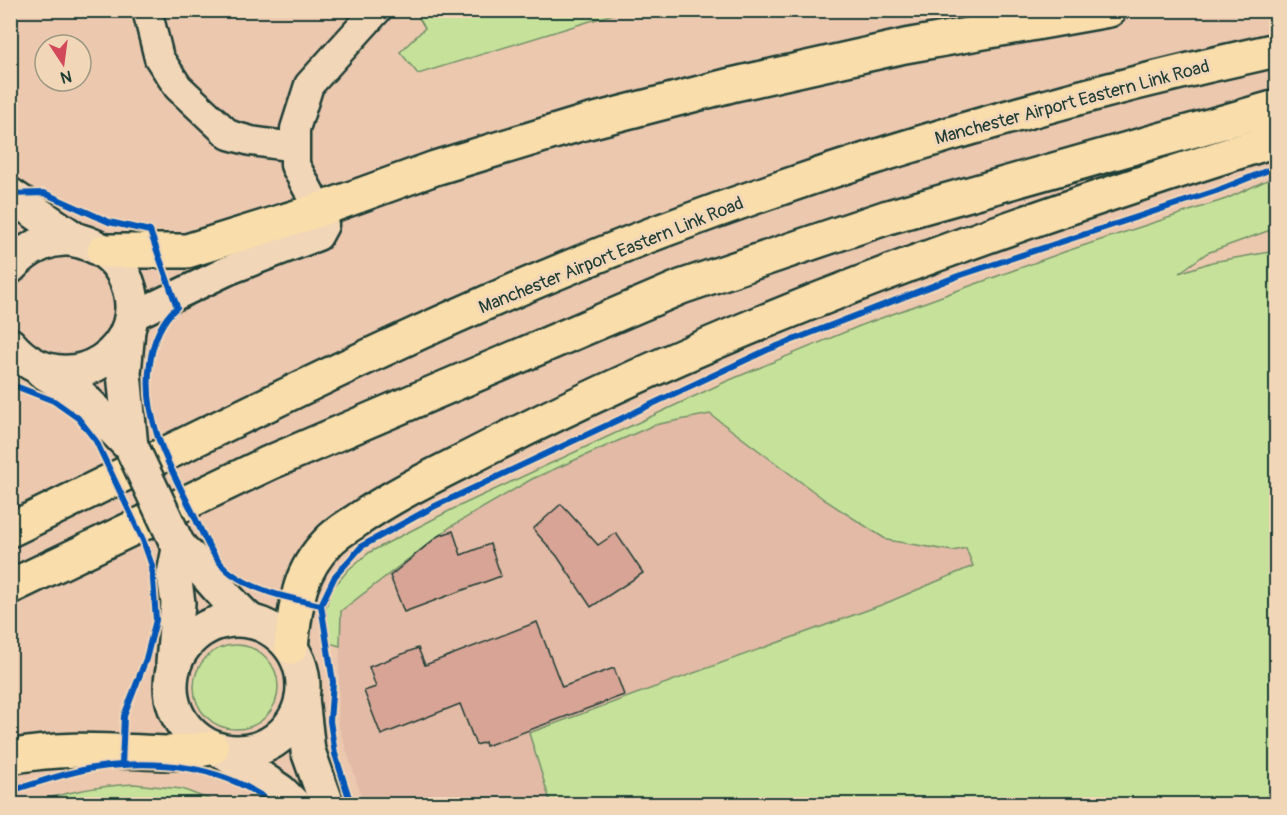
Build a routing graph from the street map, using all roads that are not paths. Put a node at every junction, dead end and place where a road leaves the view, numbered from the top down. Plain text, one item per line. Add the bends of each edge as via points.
1 (147, 10) edge
2 (377, 10) edge
3 (1109, 10) edge
4 (1276, 50) edge
5 (1276, 107) edge
6 (1276, 140) edge
7 (294, 147) junction
8 (10, 195) edge
9 (320, 210) junction
10 (90, 246) junction
11 (10, 267) edge
12 (130, 322) junction
13 (10, 345) edge
14 (38, 368) junction
15 (131, 447) junction
16 (10, 530) edge
17 (177, 544) junction
18 (10, 587) edge
19 (250, 621) junction
20 (291, 647) junction
21 (172, 668) junction
22 (302, 698) junction
23 (217, 750) junction
24 (10, 757) edge
25 (293, 804) edge
26 (327, 804) edge

1 - 7 street via 159,58 178,87 229,135
2 - 7 street via 309,85 295,129
3 - 9 highway via 905,46 731,85 435,168
4 - 16 highway, Manchester Airport Eastern Link Road via 1035,109 869,157 659,232 424,330
5 - 18 highway via 888,216 681,287 269,463
6 - 20 highway via 1132,185 717,339 576,404 383,502 331,539 308,565 296,599
7 - 9 street via 295,165
8 - 10 main road
9 - 10 highway via 187,251
9 - 12 street via 324,225 318,236 230,270
10 - 11 main road via 51,241 34,247
10 - 12 main road via 120,269 128,283 132,300
12 - 14 main road via 118,347 90,368 73,373
12 - 15 main road via 124,373
13 - 14 main road
14 - 15 main road via 77,392
15 - 17 main road, bridge
17 - 19 main road
17 - 21 main road via 174,574 178,603
19 - 20 main road via 273,630
19 - 21 main road via 221,622 205,628 190,638
20 - 22 main road via 302,673
21 - 23 main road via 171,703 180,723 194,739
22 - 23 main road via 296,718 276,741 244,753
22 - 26 main road via 308,751
23 - 24 highway via 167,753 97,748
23 - 25 main road

